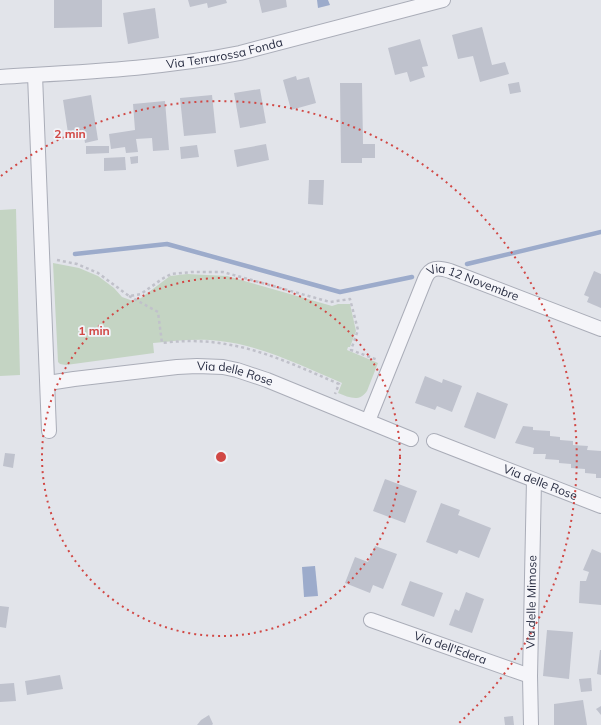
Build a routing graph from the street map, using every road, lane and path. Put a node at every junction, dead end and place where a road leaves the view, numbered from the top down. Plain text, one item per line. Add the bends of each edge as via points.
1 (443, 0) edge
2 (35, 75) junction
3 (0, 77) edge
4 (43, 256) junction
5 (129, 296) junction
6 (601, 329) edge
7 (380, 361) dead end
8 (48, 384) junction
9 (335, 394) dead end
10 (368, 421) junction
11 (49, 431) dead end
12 (411, 439) dead end
13 (434, 441) dead end
14 (534, 480) junction
15 (601, 506) edge
16 (371, 620) dead end
17 (530, 676) junction
18 (531, 725) edge

1 - 2 street, Via Terrarossa Fonda via 215,58 148,67
2 - 3 street, Via Terrarossa Fonda
2 - 4 street
4 - 5 path via 98,272
4 - 8 street
5 - 7 path via 141,294 171,274 223,272 330,302 350,299 358,330 351,350
5 - 9 path via 158,312 162,343 203,341 248,348 339,384
6 - 10 street, Via 12 Novembre via 450,271 433,269 424,279
8 - 10 street, Via delle Rose via 177,367 223,367 253,375
8 - 11 street
10 - 12 street, Via delle Rose
13 - 14 street, Via delle Rose
14 - 15 street, Via delle Rose
14 - 17 street, Via delle Mimose
16 - 17 street, Via dell'Edera
17 - 18 street, Via delle Mimose

